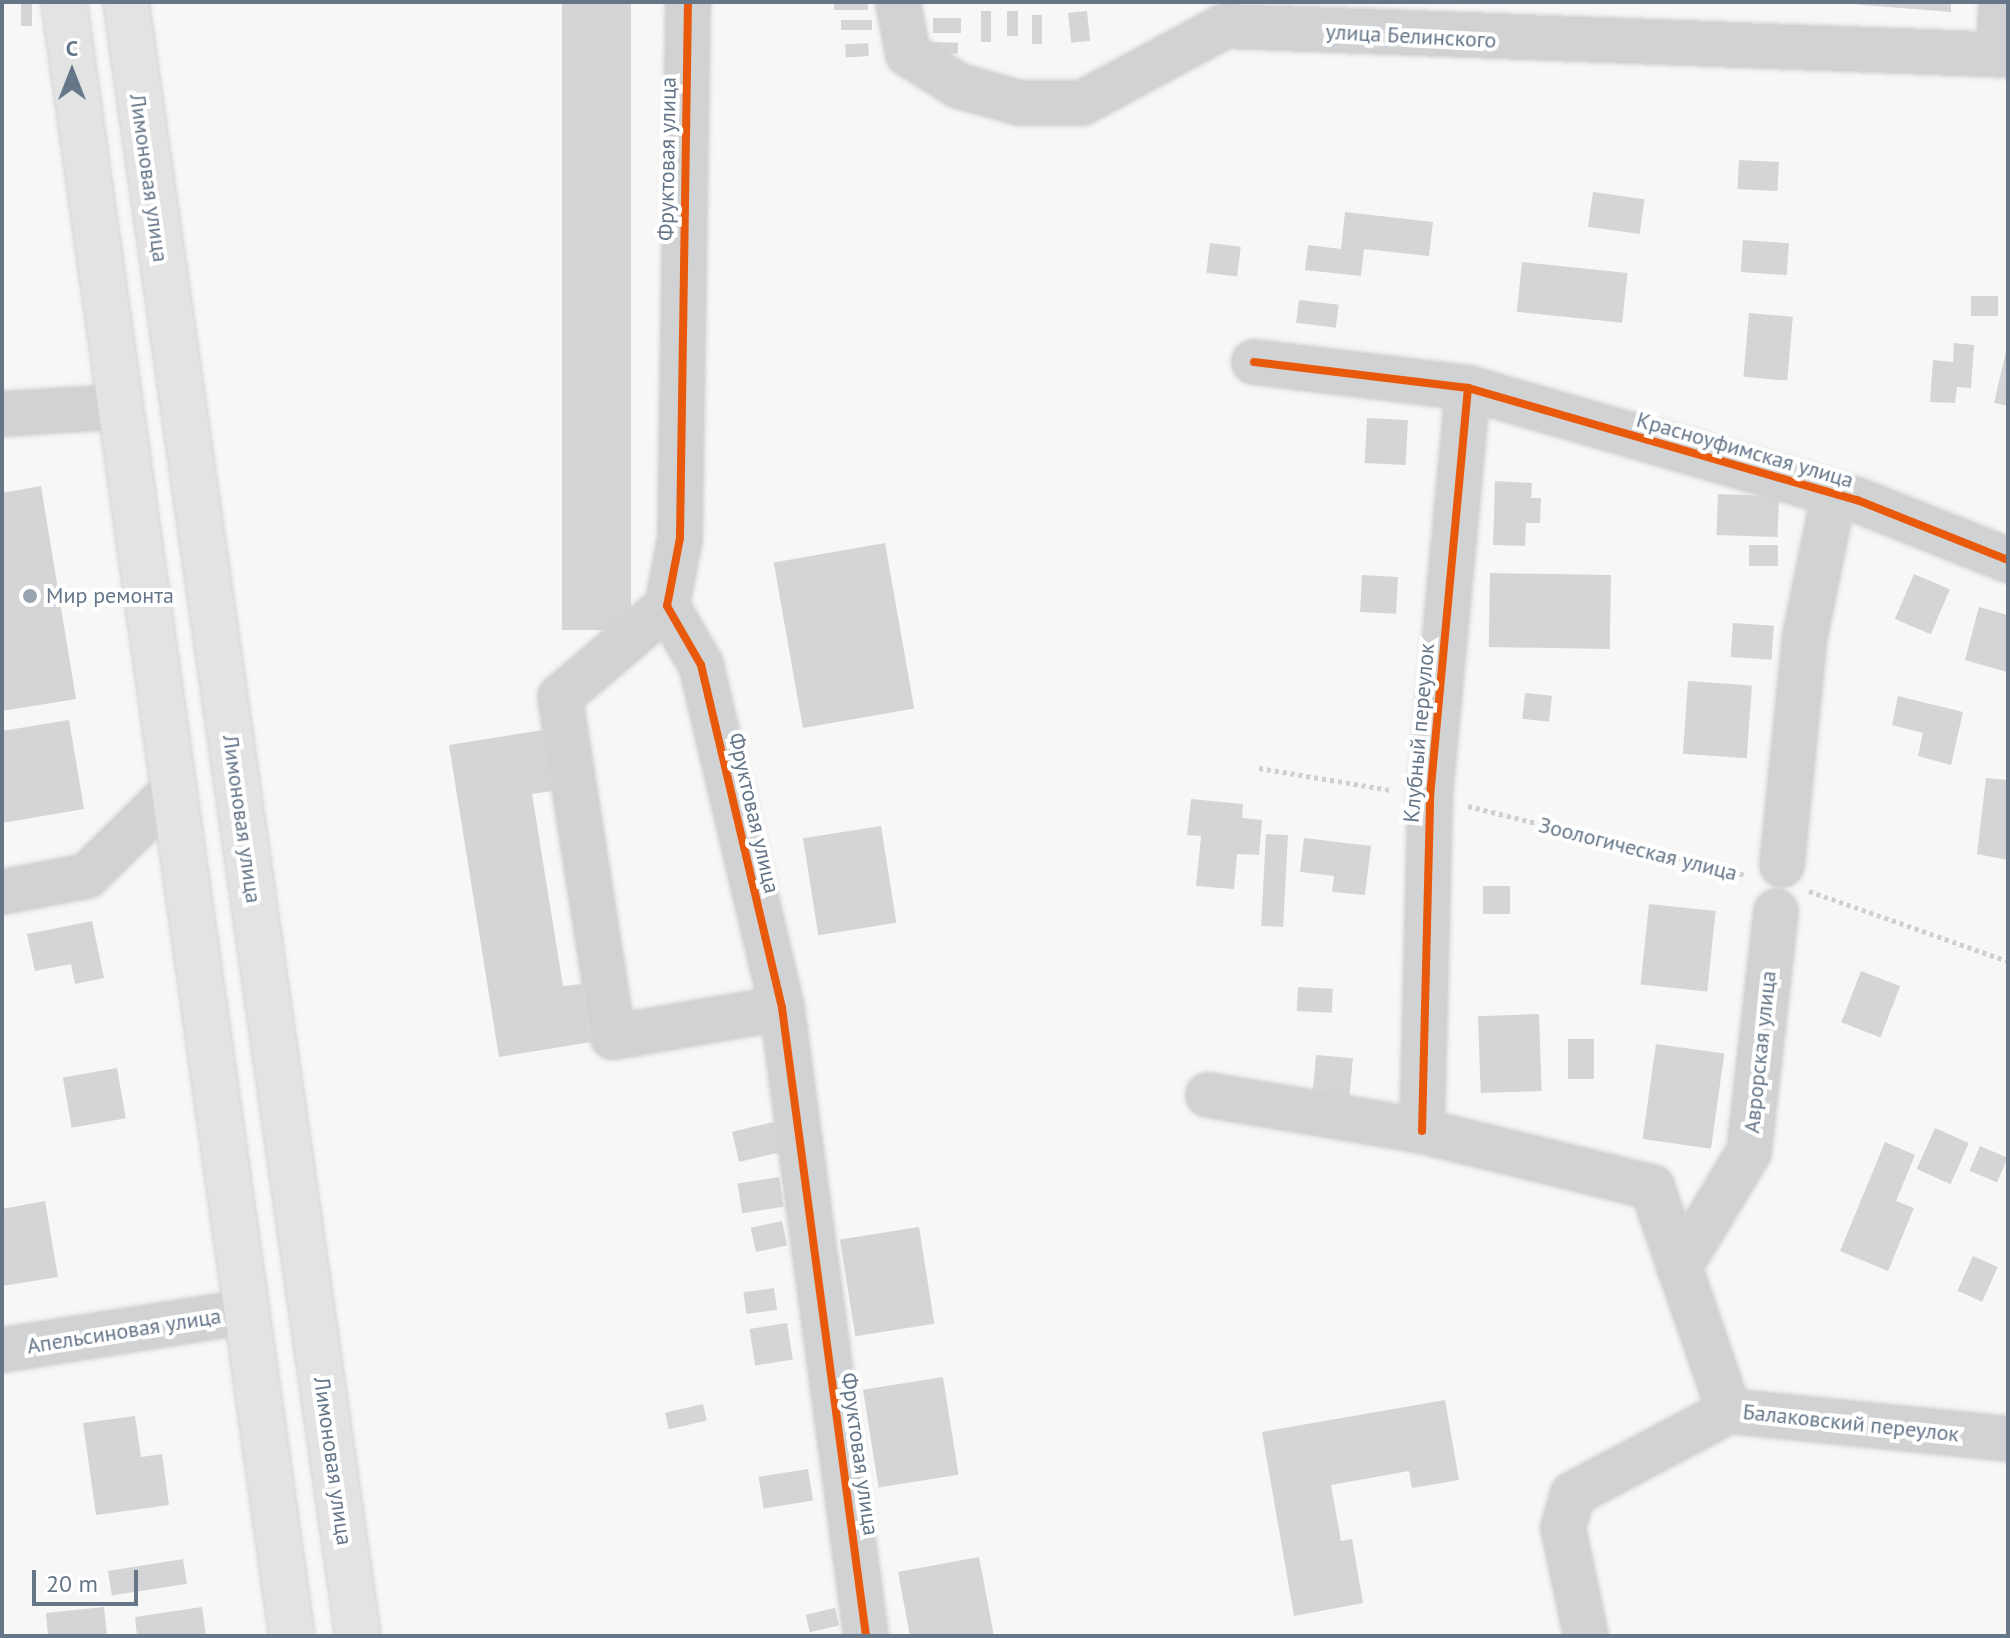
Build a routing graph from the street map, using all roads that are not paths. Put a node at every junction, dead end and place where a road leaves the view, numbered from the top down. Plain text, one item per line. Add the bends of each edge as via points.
1 (64, 2) edge
2 (126, 2) edge
3 (688, 2) edge
4 (898, 2) edge
5 (2001, 2) edge
6 (1225, 14) edge
7 (1408, 20) edge
8 (2003, 55) edge
9 (1254, 362) dead end
10 (1468, 388) junction
11 (117, 407) junction
12 (2, 414) edge
13 (1834, 494) junction
14 (2008, 560) edge
15 (667, 606) junction
16 (172, 792) junction
17 (2, 892) edge
18 (782, 1008) junction
19 (1208, 1095) dead end
20 (1422, 1131) junction
21 (1679, 1268) junction
22 (246, 1312) junction
23 (2, 1350) edge
24 (1729, 1411) junction
25 (2008, 1439) edge
26 (292, 1636) edge
27 (358, 1636) edge
28 (866, 1636) edge
29 (1586, 1636) edge

1 - 11 highway
2 - 27 highway, Лимоновая улица
3 - 15 street, Фруктовая улица via 680,538
4 - 6 street, улица Белинского via 908,54 959,86 1020,103 1082,103
5 - 8 street
6 - 7 street, улица Белинского
7 - 8 street, улица Белинского
9 - 10 street, Красноуфимская улица
10 - 13 street, Красноуфимская улица
10 - 20 street, Клубный переулок via 1430,797
11 - 12 street
11 - 16 highway
13 - 14 street, Красноуфимская улица
13 - 21 street, Аврорская улица via 1805,636 1749,1152
15 - 18 street, Фруктовая улица via 701,665
15 - 18 street via 560,697 613,1037
16 - 17 street via 87,876
16 - 22 highway
18 - 28 street, Фруктовая улица
19 - 20 street
20 - 21 street via 1652,1187
21 - 24 street
22 - 23 street, Апельсиновая улица
22 - 26 highway
24 - 25 street, Балаковский переулок
24 - 29 street, Балаковский переулок via 1573,1494 1563,1528

